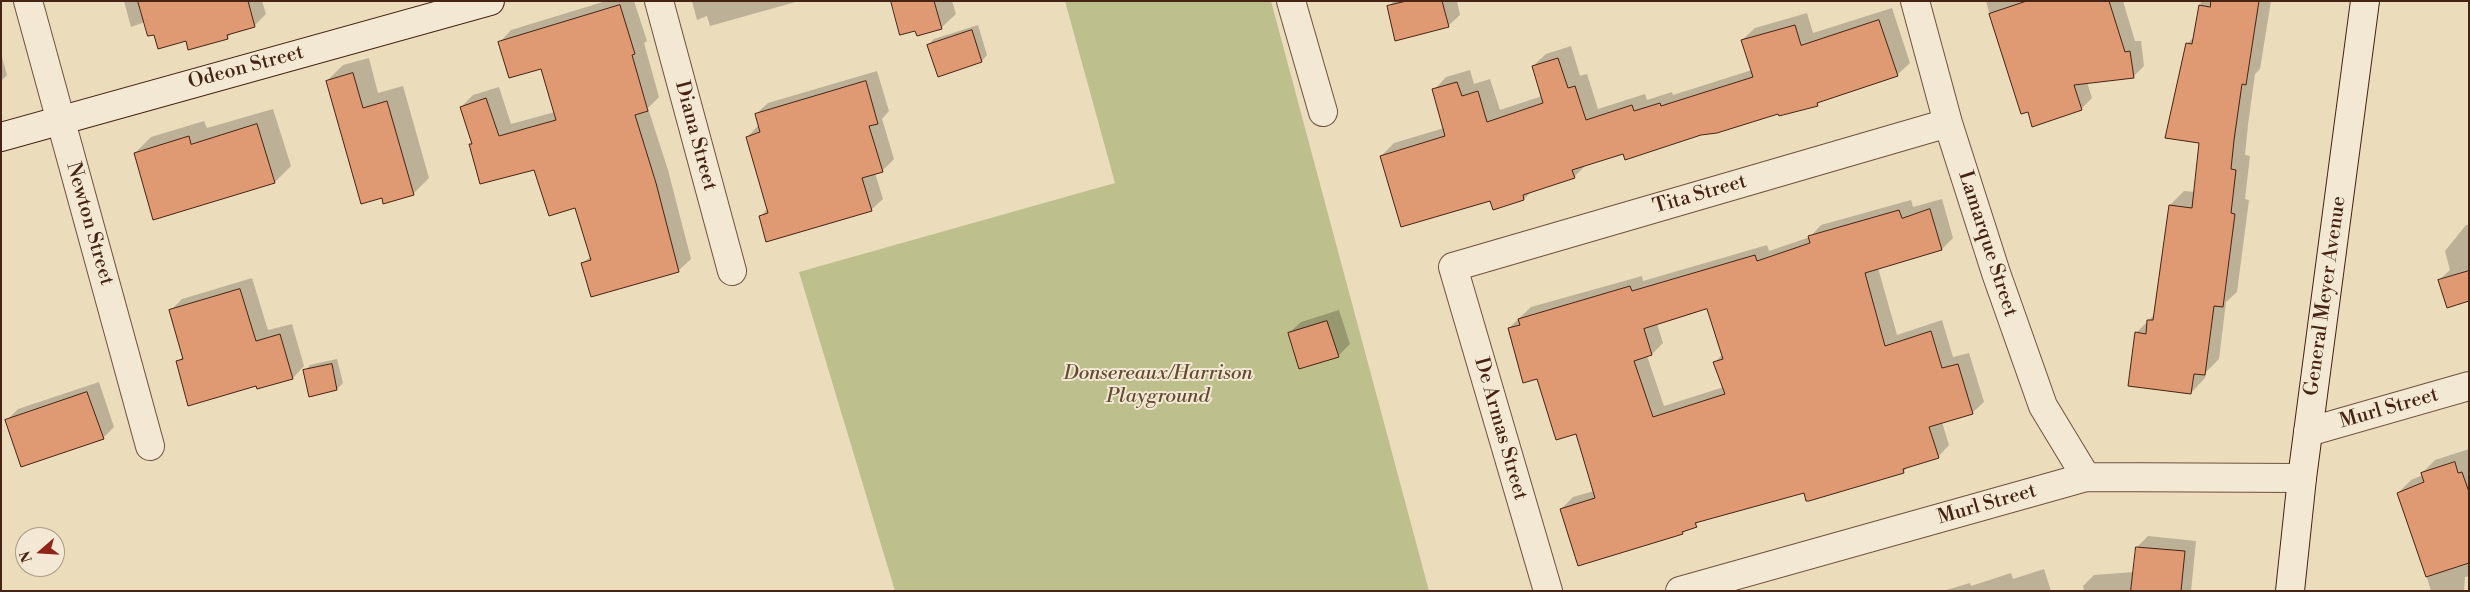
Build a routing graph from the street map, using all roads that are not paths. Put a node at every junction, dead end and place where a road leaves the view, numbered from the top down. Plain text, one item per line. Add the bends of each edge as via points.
1 (28, 1) edge
2 (490, 1) edge
3 (659, 1) edge
4 (1292, 1) edge
5 (1914, 1) edge
6 (2366, 1) edge
7 (1323, 112) dead end
8 (60, 119) junction
9 (1948, 123) junction
10 (1, 137) edge
11 (1453, 267) joint
12 (732, 270) dead end
13 (2469, 386) edge
14 (2308, 432) junction
15 (150, 446) dead end
16 (2086, 477) junction
17 (2302, 478) junction
18 (1548, 591) edge
19 (1680, 591) edge
20 (2290, 591) edge

1 - 8 street, Newton Street
2 - 8 street, Odeon Street
3 - 12 street, Diana Street
4 - 7 street
5 - 9 street, Lamarque Street
6 - 14 street, General Meyer Avenue
8 - 10 street, Odeon Street
8 - 15 street, Newton Street
9 - 11 street, Tita Street
9 - 16 street, Lamarque Street via 2043,406
11 - 18 street, De Armas Street
13 - 14 street, Murl Street
14 - 17 street, General Meyer Avenue
16 - 17 street, Murl Street
16 - 19 street, Murl Street
17 - 20 street, General Meyer Avenue

